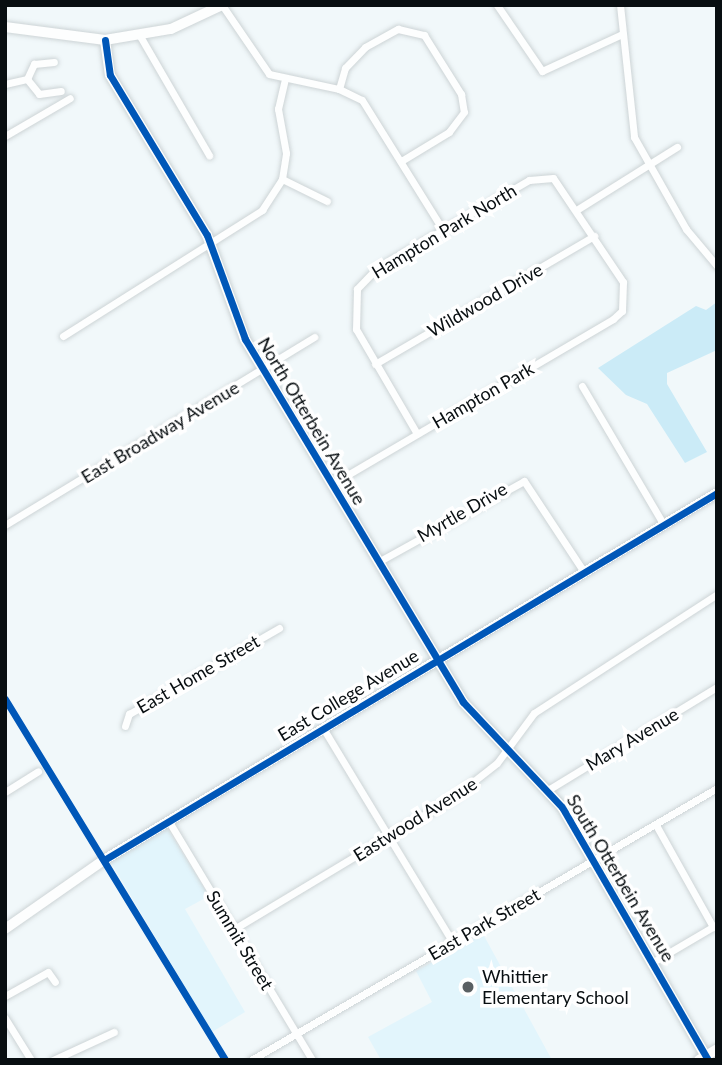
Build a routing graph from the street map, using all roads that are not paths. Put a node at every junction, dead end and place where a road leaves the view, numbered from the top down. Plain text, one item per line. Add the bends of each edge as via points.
1 (222, 5) edge
2 (497, 5) edge
3 (620, 5) edge
4 (5, 27) edge
5 (622, 34) junction
6 (140, 36) junction
7 (106, 40) junction
8 (54, 62) dead end
9 (27, 79) junction
10 (284, 82) junction
11 (5, 84) edge
12 (339, 89) junction
13 (61, 91) dead end
14 (69, 98) dead end
15 (5, 136) edge
16 (677, 147) dead end
17 (209, 155) dead end
18 (403, 160) junction
19 (648, 165) junction
20 (282, 178) junction
21 (327, 201) dead end
22 (578, 209) junction
23 (443, 230) junction
24 (594, 236) junction
25 (211, 245) junction
26 (717, 266) edge
27 (63, 336) dead end
28 (314, 337) dead end
29 (375, 364) junction
30 (264, 369) junction
31 (582, 386) dead end
32 (417, 434) junction
33 (332, 484) junction
34 (717, 493) edge
35 (5, 525) edge
36 (664, 525) junction
37 (379, 562) junction
38 (584, 572) junction
39 (717, 594) edge
40 (279, 628) dead end
41 (437, 660) junction
42 (717, 687) edge
43 (125, 726) dead end
44 (323, 728) junction
45 (506, 752) junction
46 (38, 771) dead end
47 (716, 789) edge
48 (548, 790) junction
49 (5, 792) edge
50 (168, 820) junction
51 (656, 825) junction
52 (388, 838) junction
53 (595, 860) junction
54 (715, 926) edge
55 (5, 929) edge
56 (234, 929) junction
57 (453, 943) junction
58 (653, 962) junction
59 (55, 982) dead end
60 (5, 996) edge
61 (5, 1018) edge
62 (114, 1032) dead end
63 (296, 1034) junction
64 (717, 1049) edge
65 (705, 1058) edge
66 (31, 1060) edge
67 (53, 1060) edge
68 (251, 1060) edge
69 (312, 1060) edge

1 - 6 street
1 - 10 street via 258,64
2 - 5 street via 542,71
3 - 5 street
4 - 7 street
5 - 19 street via 629,109
6 - 7 street
6 - 17 street
7 - 25 street, North Otterbein Avenue via 113,82
8 - 9 street via 34,64
9 - 11 street
9 - 13 street via 39,94
10 - 12 street
10 - 20 street via 278,109 286,153
12 - 18 street via 362,100
12 - 18 street via 345,68 365,47 398,29 424,35 461,94 464,112 449,132
14 - 15 street
16 - 19 street
18 - 23 street
19 - 22 street
19 - 26 street
20 - 21 street
20 - 25 street via 262,210
22 - 23 street, Hampton Park North via 553,178 529,180
22 - 24 street
23 - 29 street, Hampton Park North via 370,272 352,307 355,329
24 - 29 street, Wildwood Drive
24 - 32 street, Hampton Park via 626,300 613,319
25 - 27 street
25 - 30 street, North Otterbein Avenue via 236,322
28 - 30 street, East Broadway Avenue
29 - 32 street
30 - 33 street, North Otterbein Avenue
30 - 35 street, East Broadway Avenue
31 - 36 street
32 - 33 street, Hampton Park
33 - 37 street, North Otterbein Avenue
34 - 36 street, East College Avenue
36 - 38 street, East College Avenue
37 - 38 street, Myrtle Drive via 524,481
37 - 41 street, North Otterbein Avenue
38 - 41 street, East College Avenue
39 - 45 street, Eastwood Avenue via 658,639 543,706
40 - 43 street, East Home Street via 129,714
41 - 44 street, East College Avenue
41 - 45 street, South Otterbein Avenue via 476,720
42 - 48 street, Mary Avenue
44 - 50 street, East College Avenue
44 - 52 street
45 - 48 street, South Otterbein Avenue
45 - 52 street, Eastwood Avenue via 482,777
46 - 49 street
47 - 51 street, East Park Street
48 - 53 street, South Otterbein Avenue
50 - 55 street, East College Avenue via 39,900
50 - 56 street, Summit Street
51 - 53 street, East Park Street
51 - 54 street
52 - 56 street, Eastwood Avenue
52 - 57 street
53 - 57 street, East Park Street
53 - 58 street, South Otterbein Avenue
54 - 58 street
56 - 63 street, Summit Street
57 - 63 street, East Park Street
58 - 65 street, South Otterbein Avenue
59 - 60 street via 48,972
61 - 66 street
62 - 67 street
63 - 68 street, East Park Street
63 - 69 street, Summit Street
64 - 65 street

